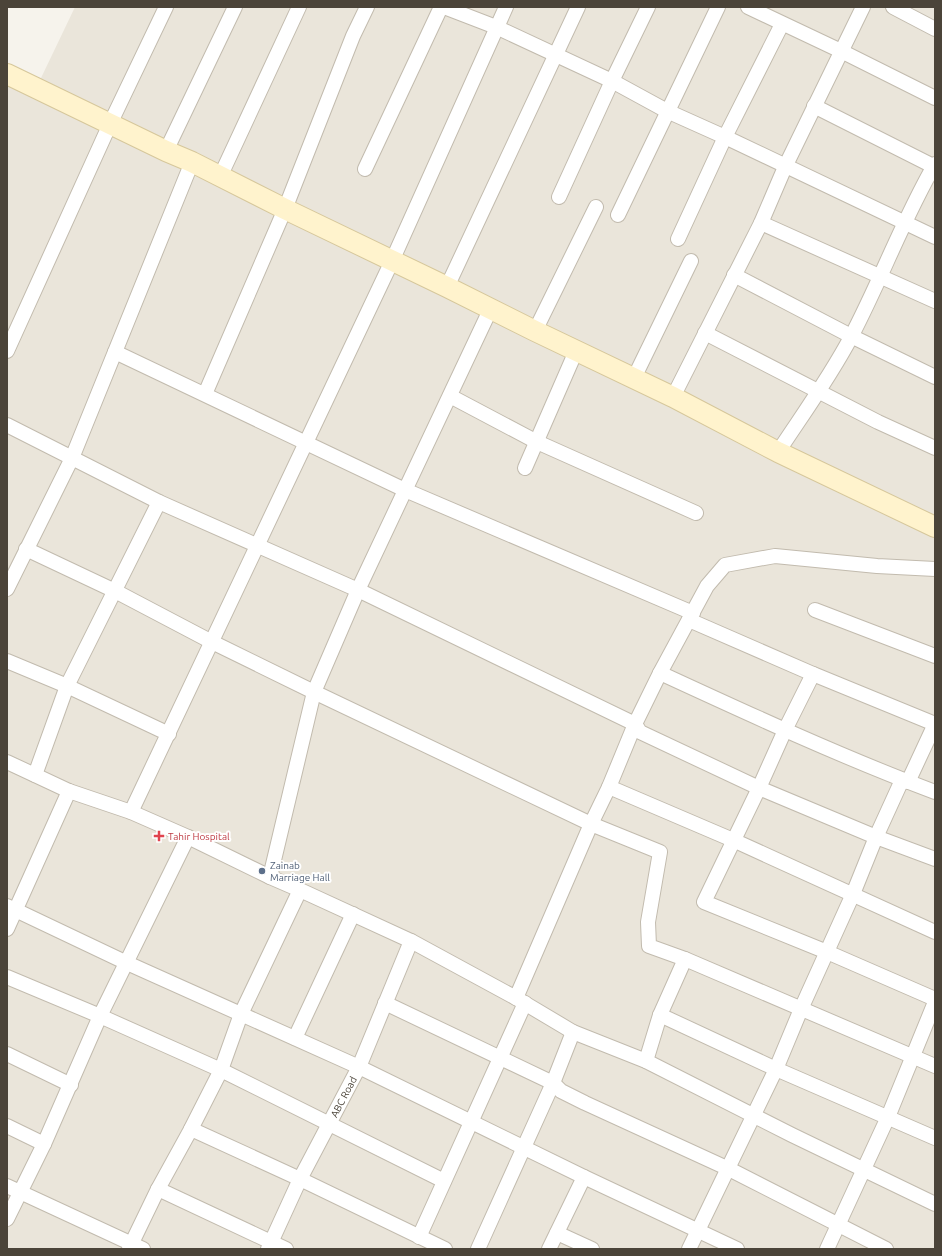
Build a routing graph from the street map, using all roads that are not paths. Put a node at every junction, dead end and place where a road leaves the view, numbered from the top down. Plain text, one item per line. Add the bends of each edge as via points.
1 (166, 7) edge
2 (235, 7) edge
3 (300, 7) edge
4 (367, 7) edge
5 (442, 7) edge
6 (506, 7) edge
7 (578, 7) edge
8 (648, 7) edge
9 (718, 7) edge
10 (748, 7) edge
11 (863, 7) edge
12 (893, 7) edge
13 (782, 24) junction
14 (496, 27) junction
15 (935, 29) edge
16 (841, 51) junction
17 (555, 55) junction
18 (7, 74) edge
19 (612, 81) junction
20 (935, 98) edge
21 (814, 106) junction
22 (667, 111) junction
23 (110, 124) junction
24 (725, 137) junction
25 (166, 151) junction
26 (192, 162) junction
27 (785, 166) junction
28 (935, 166) edge
29 (365, 169) dead end
30 (220, 177) junction
31 (559, 197) dead end
32 (596, 207) dead end
33 (285, 209) junction
34 (618, 215) dead end
35 (905, 222) junction
36 (760, 223) junction
37 (935, 237) edge
38 (678, 238) dead end
39 (392, 261) junction
40 (691, 261) dead end
41 (734, 275) junction
42 (880, 276) junction
43 (448, 287) junction
44 (935, 301) edge
45 (491, 308) junction
46 (535, 331) junction
47 (705, 333) junction
48 (851, 336) junction
49 (7, 349) edge
50 (576, 351) junction
51 (115, 352) junction
52 (935, 377) edge
53 (634, 378) junction
54 (819, 391) junction
55 (205, 394) junction
56 (450, 396) junction
57 (673, 397) junction
58 (7, 425) edge
59 (537, 442) junction
60 (305, 443) junction
61 (935, 448) edge
62 (778, 452) junction
63 (72, 458) junction
64 (525, 468) dead end
65 (406, 490) junction
66 (159, 502) junction
67 (696, 513) dead end
68 (934, 524) edge
69 (257, 545) junction
70 (26, 549) junction
71 (935, 569) edge
72 (7, 590) edge
73 (358, 590) junction
74 (115, 591) junction
75 (815, 610) dead end
76 (691, 617) junction
77 (212, 642) junction
78 (935, 656) edge
79 (7, 660) edge
80 (660, 673) junction
81 (813, 674) junction
82 (67, 686) junction
83 (314, 692) junction
84 (635, 724) junction
85 (935, 724) edge
86 (785, 730) junction
87 (169, 734) junction
88 (7, 762) edge
89 (35, 775) junction
90 (905, 781) junction
91 (609, 787) junction
92 (759, 788) junction
93 (69, 791) junction
94 (935, 792) edge
95 (131, 812) junction
96 (591, 824) junction
97 (188, 837) junction
98 (876, 837) junction
99 (733, 840) junction
100 (935, 859) edge
101 (270, 877) junction
102 (300, 890) junction
103 (853, 894) junction
104 (12, 908) edge
105 (353, 914) junction
106 (7, 929) edge
107 (935, 932) edge
108 (411, 941) junction
109 (827, 952) junction
110 (685, 959) junction
111 (127, 963) junction
112 (7, 977) edge
113 (935, 999) edge
114 (520, 1000) junction
115 (935, 1002) edge
116 (385, 1003) junction
117 (801, 1009) junction
118 (241, 1014) junction
119 (660, 1015) junction
120 (100, 1016) junction
121 (573, 1032) junction
122 (295, 1038) junction
123 (7, 1054) edge
124 (912, 1056) junction
125 (500, 1058) junction
126 (646, 1061) junction
127 (935, 1066) edge
128 (359, 1067) junction
129 (776, 1069) junction
130 (221, 1070) junction
131 (553, 1082) junction
132 (71, 1085) junction
133 (754, 1116) junction
134 (888, 1117) junction
135 (471, 1121) junction
136 (330, 1123) junction
137 (7, 1126) edge
138 (191, 1130) junction
139 (935, 1138) edge
140 (44, 1144) junction
141 (523, 1146) junction
142 (729, 1169) junction
143 (863, 1170) junction
144 (584, 1177) junction
145 (300, 1179) junction
146 (444, 1181) junction
147 (7, 1186) edge
148 (158, 1189) junction
149 (21, 1192) junction
150 (935, 1204) edge
151 (7, 1219) edge
152 (838, 1225) junction
153 (698, 1231) junction
154 (557, 1233) junction
155 (419, 1237) junction
156 (270, 1246) edge
157 (135, 1247) edge
158 (286, 1249) edge
159 (445, 1249) edge
160 (478, 1249) edge
161 (549, 1249) edge
162 (592, 1249) edge
163 (689, 1249) edge
164 (737, 1249) edge
165 (827, 1249) edge
166 (886, 1249) edge

1 - 23 street
2 - 25 street
3 - 30 street
4 - 33 street via 353,36
5 - 14 street
5 - 29 street
6 - 14 street
7 - 17 street
8 - 19 street
9 - 22 street
10 - 13 street
11 - 16 street
12 - 15 street
13 - 16 street
13 - 24 street
14 - 17 street
14 - 39 street
16 - 20 street
16 - 21 street
17 - 19 street
17 - 43 street
18 - 23 street
19 - 22 street
19 - 31 street
21 - 27 street
21 - 28 street
22 - 24 street
22 - 34 street
23 - 25 street
23 - 49 street
24 - 27 street
24 - 38 street
25 - 26 street
26 - 30 street
26 - 51 street
27 - 35 street
27 - 36 street
28 - 35 street
30 - 33 street
32 - 46 street
33 - 39 street
33 - 55 street
35 - 37 street
35 - 42 street
36 - 41 street
36 - 42 street
39 - 43 street
39 - 60 street
40 - 53 street
41 - 47 street
41 - 48 street
42 - 44 street
42 - 48 street
43 - 45 street
45 - 46 street
45 - 56 street
46 - 50 street
47 - 54 street
47 - 57 street
48 - 52 street
48 - 54 street
50 - 53 street
50 - 59 street
51 - 55 street
51 - 63 street
53 - 57 street
54 - 61 street
54 - 62 street
55 - 60 street
56 - 59 street
56 - 65 street
57 - 62 street
58 - 63 street
59 - 64 street
59 - 67 street
60 - 65 street
60 - 69 street
62 - 68 street
63 - 66 street
63 - 70 street
65 - 73 street
65 - 76 street
66 - 69 street
66 - 74 street
69 - 73 street
69 - 77 street
70 - 72 street
70 - 74 street
71 - 76 street via 775,556 725,565 707,586
73 - 83 street
73 - 84 street
74 - 77 street
74 - 82 street
75 - 78 street
76 - 80 street
76 - 81 street
77 - 83 street
77 - 87 street
79 - 82 street
80 - 84 street
80 - 86 street
81 - 85 street
81 - 86 street
82 - 87 street
82 - 89 street
83 - 96 street
83 - 101 street
84 - 91 street
84 - 92 street via 640,732
85 - 90 street
86 - 90 street
86 - 92 street
87 - 95 street
88 - 89 street
89 - 93 street
90 - 94 street
90 - 98 street
91 - 96 street
91 - 99 street
92 - 98 street
92 - 99 street
93 - 95 street
93 - 104 street
95 - 97 street
96 - 110 street via 660,852 648,922 649,946
96 - 114 street
97 - 101 street
97 - 111 street
98 - 100 street
98 - 103 street
99 - 103 street
99 - 109 street via 704,902
101 - 102 street
102 - 105 street
102 - 118 street
103 - 107 street
103 - 109 street
104 - 106 street
104 - 111 street
105 - 108 street
105 - 122 street
108 - 114 street
108 - 116 street, ABC Road
109 - 113 street
109 - 117 street
110 - 117 street
110 - 119 street
111 - 118 street
111 - 120 street
112 - 120 street
114 - 121 street
114 - 125 street
115 - 124 street
116 - 125 street
116 - 128 street, ABC Road
117 - 124 street
117 - 129 street
118 - 122 street
118 - 130 street
119 - 126 street
119 - 129 street
120 - 130 street
120 - 132 street
121 - 126 street
121 - 131 street
122 - 128 street
123 - 132 street
124 - 127 street
124 - 134 street
125 - 131 street
125 - 135 street
126 - 133 street
128 - 135 street
128 - 136 street, ABC Road
129 - 133 street
129 - 134 street
130 - 136 street
130 - 138 street
131 - 141 street
131 - 142 street via 561,1091 585,1103
132 - 140 street
133 - 142 street
133 - 143 street
134 - 139 street
134 - 143 street
135 - 141 street
135 - 146 street
136 - 145 street, ABC Road
136 - 146 street
137 - 140 street
138 - 145 street
138 - 148 street
140 - 149 street
141 - 144 street
141 - 160 street
142 - 152 street
142 - 153 street
143 - 150 street
143 - 152 street
144 - 153 street
144 - 154 street
145 - 155 street
145 - 156 street, ABC Road
146 - 155 street
147 - 149 street
148 - 156 street
148 - 157 street
149 - 151 street
149 - 157 street
152 - 165 street
152 - 166 street
153 - 163 street
153 - 164 street
154 - 161 street
154 - 162 street
155 - 159 street
156 - 158 street

